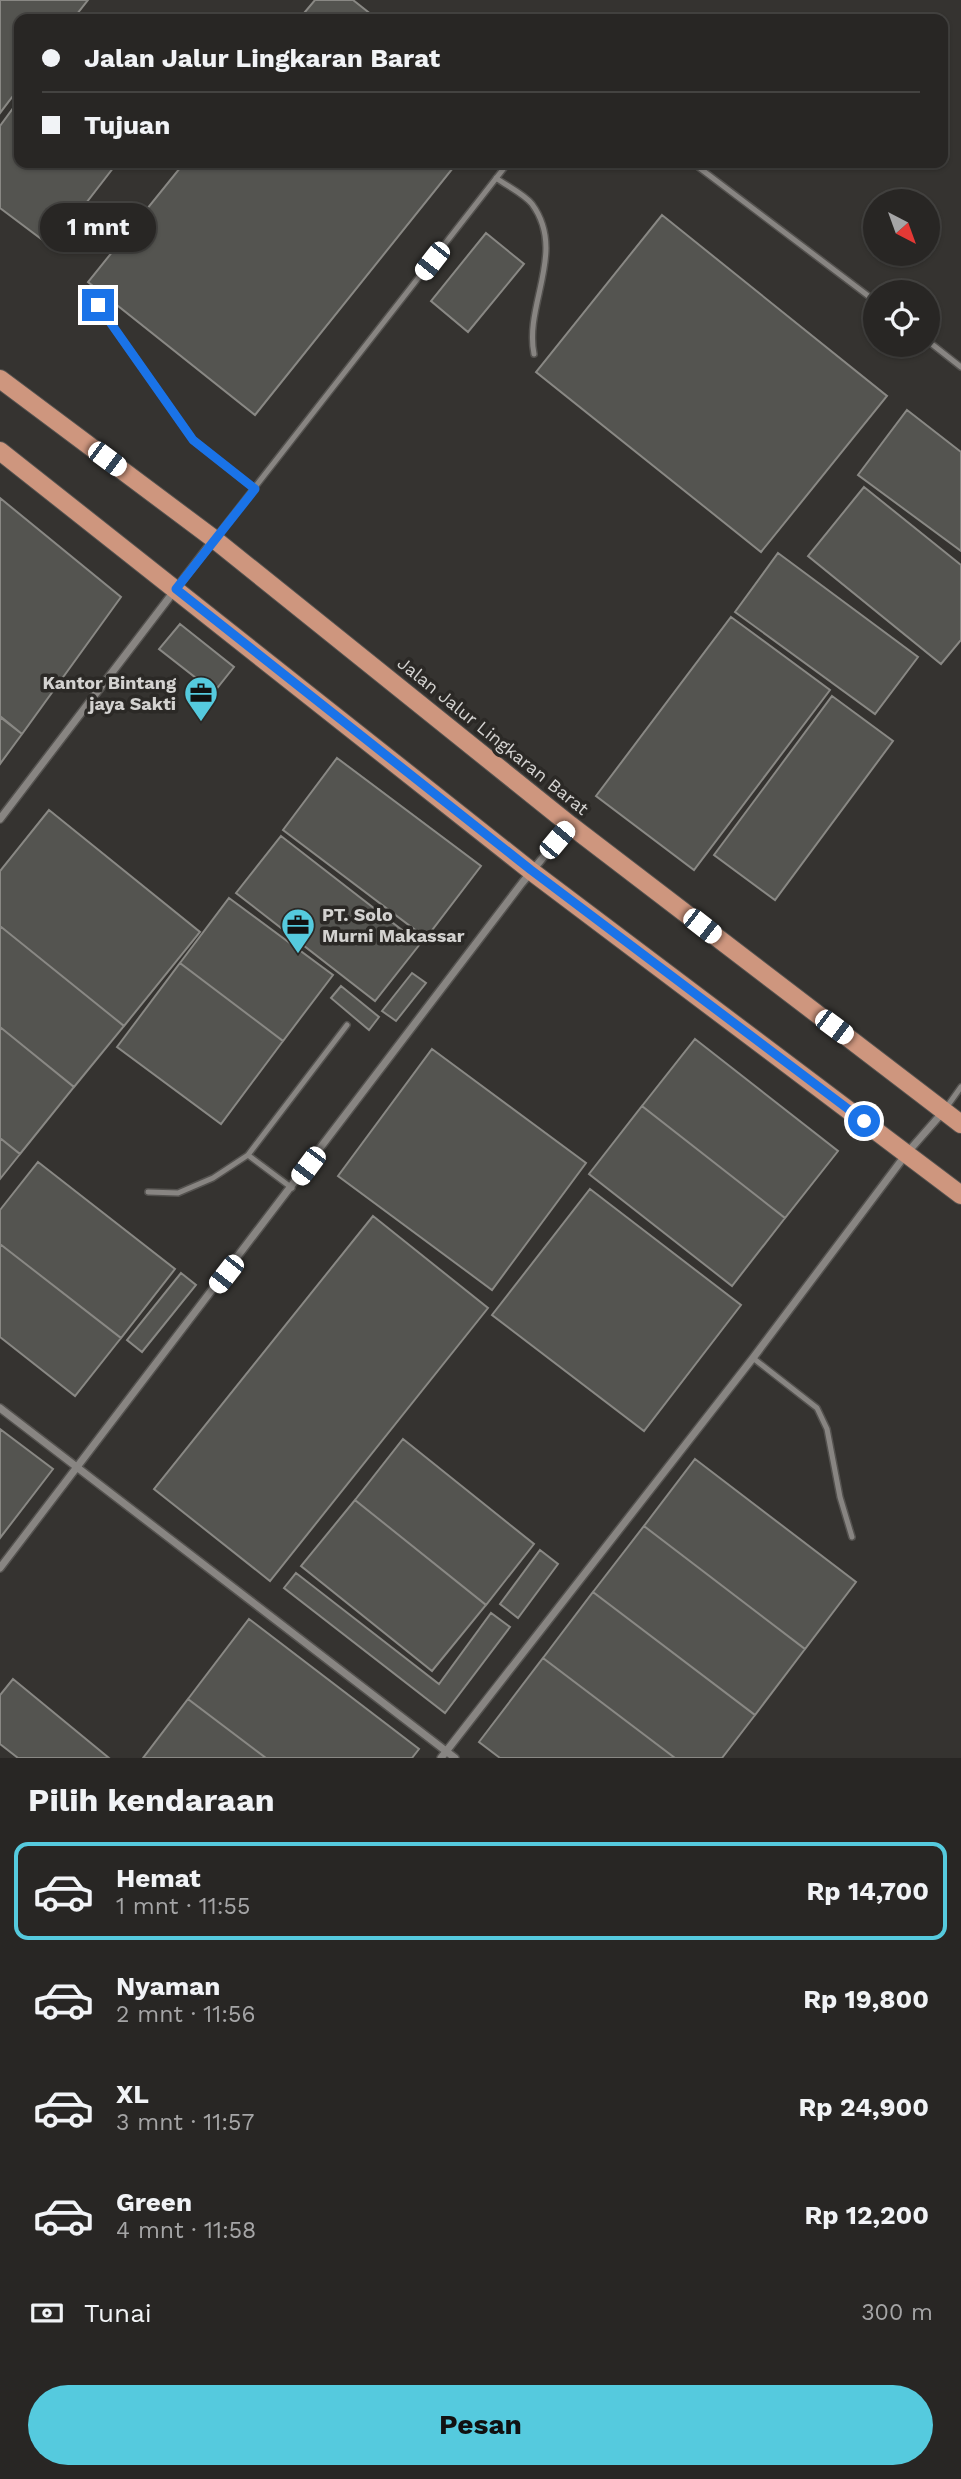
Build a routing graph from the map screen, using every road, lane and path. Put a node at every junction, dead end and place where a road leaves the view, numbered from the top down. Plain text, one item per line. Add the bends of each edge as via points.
1 (504, 168) edge
2 (700, 168) edge
3 (496, 178) junction
4 (863, 292) edge
5 (98, 305) dead end
6 (940, 350) edge
7 (534, 354) dead end
8 (961, 367) edge
9 (0, 379) edge
10 (0, 451) edge
11 (255, 489) junction
12 (214, 539) junction
13 (176, 589) junction
14 (0, 819) edge
15 (570, 825) junction
16 (531, 870) junction
17 (347, 1025) dead end
18 (961, 1087) edge
19 (944, 1111) junction
20 (961, 1124) edge
21 (907, 1153) junction
22 (248, 1155) junction
23 (292, 1188) junction
24 (148, 1192) dead end
25 (961, 1195) edge
26 (753, 1358) junction
27 (0, 1408) edge
28 (76, 1468) junction
29 (852, 1537) dead end
30 (0, 1568) edge
31 (444, 1755) edge
32 (455, 1758) edge

1 - 3 lane
2 - 4 lane
3 - 7 lane via 531,204 543,230 547,255 530,334
3 - 11 lane
5 - 11 lane via 193,440
6 - 8 lane
9 - 12 main road, Jalan Jalur Lingkaran Barat
10 - 13 main road
11 - 12 lane
12 - 13 street
12 - 15 main road, Jalan Jalur Lingkaran Barat
13 - 14 street
13 - 16 main road
15 - 16 street
15 - 19 main road, Jalan Jalur Lingkaran Barat
16 - 21 main road
16 - 23 street
17 - 22 lane
18 - 19 lane
19 - 20 main road, Jalan Jalur Lingkaran Barat
19 - 21 street
21 - 25 main road
21 - 26 street
22 - 23 lane
22 - 24 lane via 178,1194
23 - 28 street
26 - 29 lane via 817,1408 827,1429
26 - 31 street
27 - 28 street
28 - 30 street
28 - 31 street
31 - 32 street

